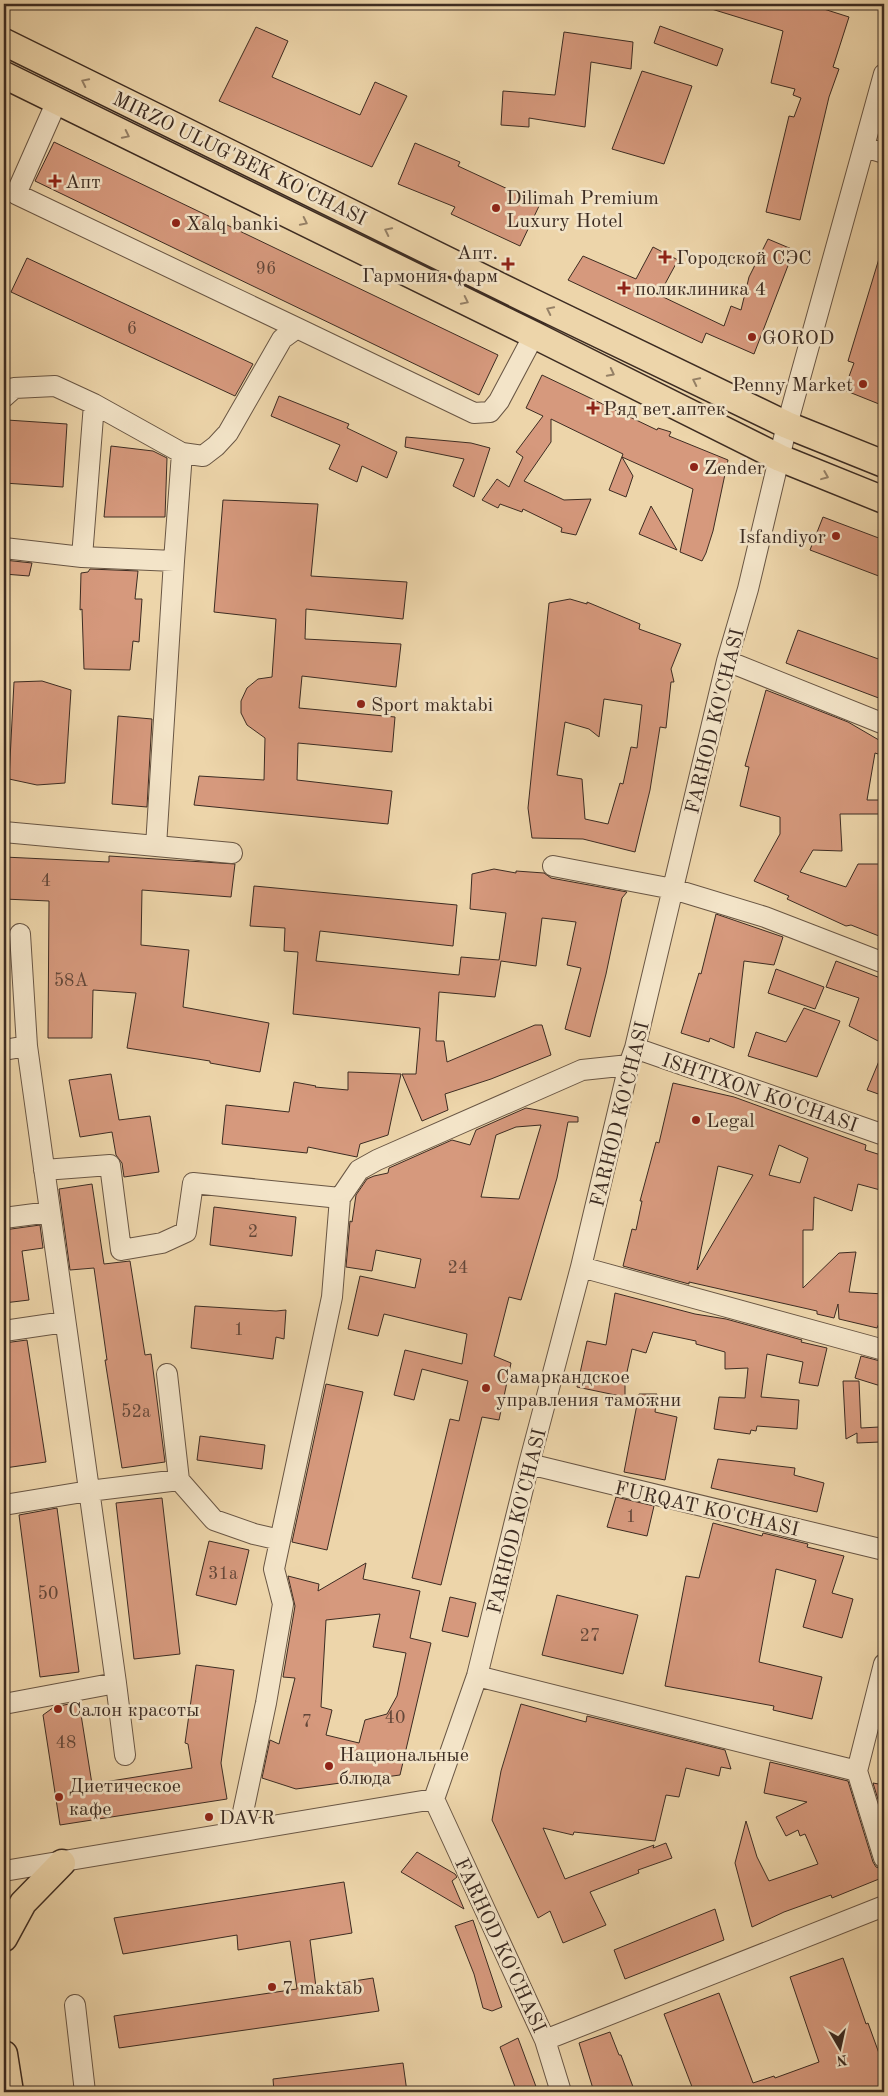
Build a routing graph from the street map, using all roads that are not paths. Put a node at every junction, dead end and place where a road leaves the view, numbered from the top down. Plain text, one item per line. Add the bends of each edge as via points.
1 (4, 42) edge
2 (884, 74) edge
3 (4, 75) edge
4 (57, 101) junction
5 (864, 147) junction
6 (884, 153) edge
7 (298, 328) junction
8 (534, 334) junction
9 (4, 397) edge
10 (94, 404) junction
11 (787, 425) junction
12 (182, 453) junction
13 (780, 458) junction
14 (884, 464) edge
15 (884, 500) edge
16 (4, 548) edge
17 (82, 557) junction
18 (174, 561) junction
19 (727, 661) junction
20 (884, 724) edge
21 (4, 832) edge
22 (156, 846) junction
23 (232, 853) dead end
24 (553, 866) dead end
25 (673, 889) junction
26 (20, 934) dead end
27 (884, 963) edge
28 (27, 1046) junction
29 (4, 1050) edge
30 (632, 1057) junction
31 (884, 1135) edge
32 (44, 1170) junction
33 (340, 1198) junction
34 (50, 1212) junction
35 (4, 1218) edge
36 (581, 1267) junction
37 (65, 1322) junction
38 (4, 1331) edge
39 (884, 1350) edge
40 (167, 1374) dead end
41 (529, 1464) junction
42 (179, 1480) junction
43 (89, 1491) junction
44 (4, 1505) edge
45 (280, 1540) junction
46 (884, 1550) edge
47 (884, 1664) edge
48 (477, 1676) junction
49 (116, 1683) junction
50 (4, 1704) edge
51 (125, 1755) dead end
52 (857, 1771) junction
53 (434, 1800) junction
54 (239, 1831) junction
55 (884, 1858) edge
56 (62, 1863) junction
57 (4, 1872) edge
58 (884, 1906) edge
59 (4, 1938) edge
60 (75, 2006) dead end
61 (545, 2040) junction
62 (4, 2054) edge
63 (10, 2092) edge
64 (85, 2092) edge
65 (561, 2092) edge

11 -> 1 main road, MIRZO ULUG'BEK KO'CHASI
2 - 5 street, FARHOD KO'CHASI
3 - 4 main road, MIRZO ULUG'BEK KO'CHASI
4 - 7 street via 16,194
4 -> 8 main road, MIRZO ULUG'BEK KO'CHASI
5 - 6 street
5 - 11 street, FARHOD KO'CHASI
7 - 8 street via 474,413 490,412 499,401
7 - 12 street via 282,339 228,433 216,446 202,456
8 -> 13 main road, MIRZO ULUG'BEK KO'CHASI
9 - 10 street via 14,388 55,386
10 - 12 street
10 - 17 street
11 - 13 street, FARHOD KO'CHASI
11 - 14 main road, MIRZO ULUG'BEK KO'CHASI
12 - 18 street
13 -> 15 main road, MIRZO ULUG'BEK KO'CHASI
13 - 19 street, FARHOD KO'CHASI
16 - 17 street
17 - 18 street
18 - 22 street
19 - 20 street
19 - 25 street, FARHOD KO'CHASI
21 - 22 street
22 - 23 street
24 - 25 street
25 - 27 street via 764,917
25 - 30 street, FARHOD KO'CHASI
26 - 28 street
28 - 29 street
28 - 32 street
30 - 31 street, ISHTIXON KO'CHASI
30 - 33 street via 582,1070 377,1160 359,1170
30 - 36 street, FARHOD KO'CHASI
32 - 33 street via 110,1165 121,1250 162,1243 186,1232 192,1183
32 - 34 street
33 - 45 street via 332,1297
34 - 35 street
34 - 37 street
36 - 39 street
36 - 41 street, FARHOD KO'CHASI
37 - 38 street
37 - 43 street
40 - 42 street
41 - 46 street, FURQAT KO'CHASI
41 - 48 street, FARHOD KO'CHASI
42 - 43 street
42 - 45 street via 214,1520
43 - 44 street
43 - 49 street
45 - 54 street via 274,1569 283,1604
47 - 52 street
48 - 52 street
48 - 53 street, FARHOD KO'CHASI
49 - 50 street
49 - 51 street
52 - 55 street
53 - 54 street
53 - 61 street, FARHOD KO'CHASI
54 - 56 street
56 - 57 street
56 - 59 main road via 23,1903
58 - 61 street
60 - 64 street
61 - 65 street, FARHOD KO'CHASI
62 - 63 main road

